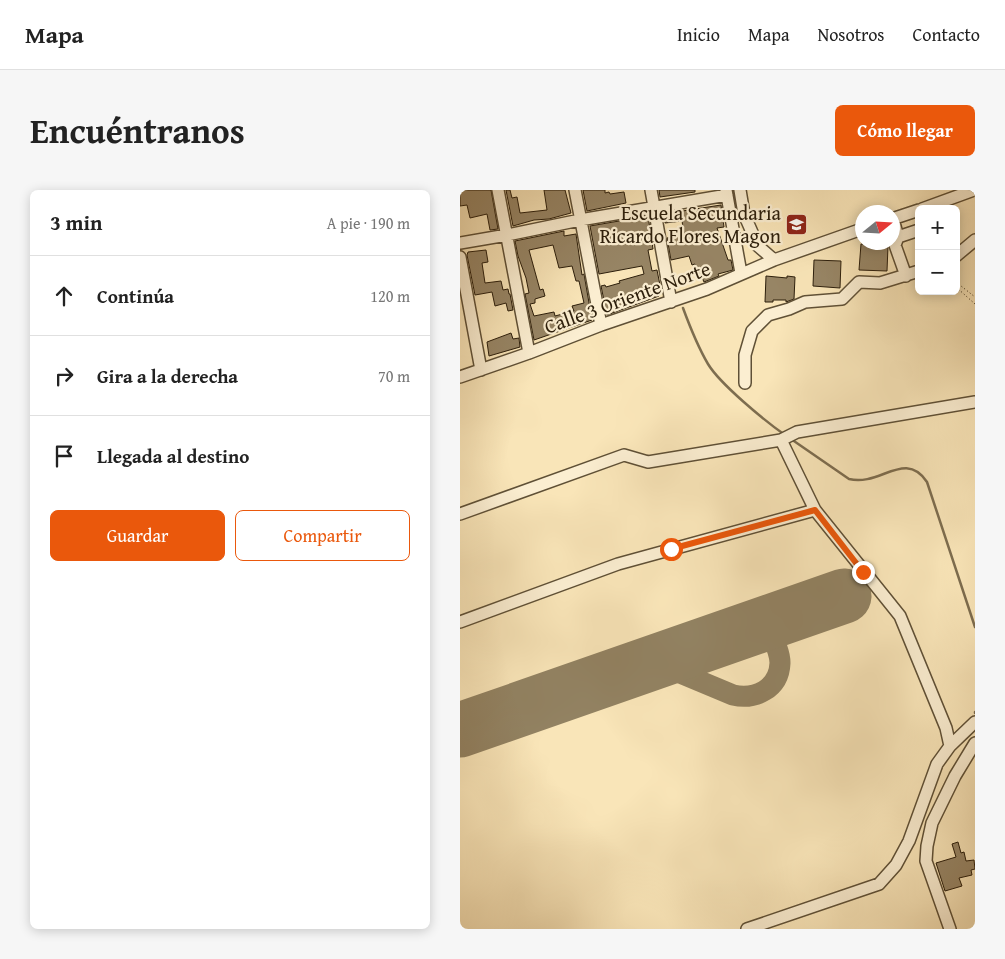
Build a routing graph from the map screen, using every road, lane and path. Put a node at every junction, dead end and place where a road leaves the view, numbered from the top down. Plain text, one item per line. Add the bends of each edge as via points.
1 (498, 190) edge
2 (575, 190) edge
3 (651, 190) edge
4 (740, 190) edge
5 (974, 190) edge
6 (726, 193) edge
7 (932, 205) edge
8 (654, 208) junction
9 (915, 211) edge
10 (900, 216) edge
11 (580, 220) junction
12 (855, 231) edge
13 (915, 231) edge
14 (507, 235) junction
15 (900, 236) edge
16 (975, 240) edge
17 (460, 243) edge
18 (897, 250) edge
19 (960, 253) edge
20 (774, 260) junction
21 (460, 261) edge
22 (741, 273) junction
23 (915, 273) edge
24 (906, 276) junction
25 (960, 285) edge
26 (960, 291) edge
27 (975, 297) edge
28 (671, 302) junction
29 (975, 304) edge
30 (601, 325) junction
31 (529, 353) junction
32 (481, 370) junction
33 (460, 376) edge
34 (745, 383) dead end
35 (975, 402) edge
36 (785, 438) junction
37 (815, 510) junction
38 (460, 514) edge
39 (460, 622) edge
40 (975, 722) edge
41 (975, 743) edge
42 (950, 746) junction
43 (747, 929) edge
44 (950, 929) edge

1 - 14 street
2 - 11 street
3 - 8 street
4 - 20 street via 744,214 758,246
5 - 7 street
6 - 8 street
6 - 22 street
8 - 11 street
8 - 28 street
9 - 10 street
11 - 14 street
11 - 30 street
12 - 20 street, Calle 3 Oriente Norte
13 - 15 street
14 - 17 street
14 - 31 street
16 - 19 street
18 - 24 street
20 - 22 street, Calle 3 Oriente Norte
21 - 32 street
22 - 28 street, Calle 3 Oriente Norte
23 - 24 street
24 - 34 street via 880,283 859,282 842,299 805,302 768,315 752,331 745,355
25 - 27 path
26 - 29 path
28 - 30 street, Calle 3 Oriente Norte
30 - 31 street, Calle 3 Oriente Norte
31 - 32 street, Calle 3 Oriente Norte
32 - 33 street, Calle 3 Oriente Norte
35 - 36 street
36 - 37 street
36 - 38 street via 648,462 624,455
37 - 39 street via 618,564
37 - 42 street via 900,616 946,728
40 - 42 street
41 - 44 street via 932,823 926,856
42 - 43 street via 937,764 896,865 879,884

